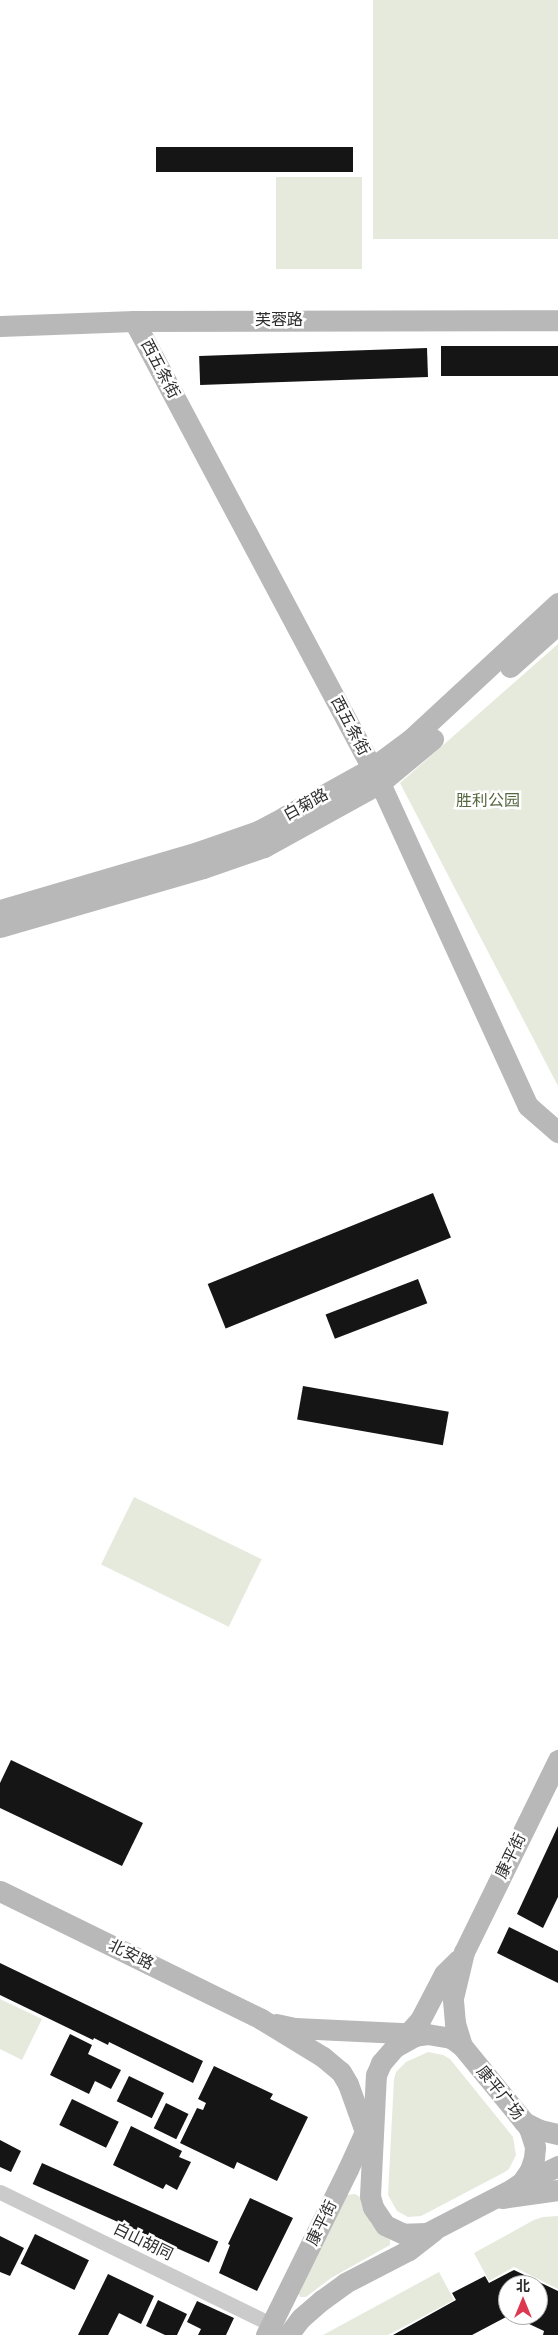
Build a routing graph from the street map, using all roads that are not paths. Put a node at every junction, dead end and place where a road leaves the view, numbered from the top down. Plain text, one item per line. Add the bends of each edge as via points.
1 (558, 320) edge
2 (134, 321) junction
3 (0, 326) edge
4 (558, 604) edge
5 (558, 624) edge
6 (376, 775) junction
7 (0, 910) edge
8 (0, 928) edge
9 (558, 1132) edge
10 (558, 1760) edge
11 (0, 1891) edge
12 (464, 1952) junction
13 (434, 1996) junction
14 (261, 2020) junction
15 (342, 2030) junction
16 (411, 2038) junction
17 (462, 2046) junction
18 (348, 2084) junction
19 (374, 2108) junction
20 (528, 2130) junction
21 (366, 2131) junction
22 (558, 2134) edge
23 (558, 2156) edge
24 (362, 2157) junction
25 (558, 2166) edge
26 (512, 2189) junction
27 (558, 2190) edge
28 (0, 2192) edge
29 (492, 2200) junction
30 (435, 2229) junction
31 (275, 2332) edge

1 - 2 main road, 芙蓉路
2 - 3 main road, 芙蓉路
2 - 6 main road, 西五条街
4 - 6 main road, 白菊路
5 - 6 main road, 白菊路 via 420,751
6 - 7 main road, 白菊路 via 258,831 198,852
6 - 8 main road, 白菊路 via 264,846 203,868
6 - 9 main road, 西五条街 via 528,1106
10 - 12 main road, 康平街
11 - 14 main road, 北安路
12 - 13 main road via 444,1974
12 - 17 main road via 453,1998 455,2023
13 - 15 main road via 402,2018 365,2028
13 - 16 main road
14 - 15 main road via 295,2028
14 - 18 main road via 335,2066
15 - 16 main road
16 - 17 main road, 康平广场 via 451,2038
16 - 19 main road, 康平广场 via 381,2063 376,2075
17 - 20 main road, 康平广场
18 - 21 main road
18 - 24 main road
19 - 21 main road
19 - 24 main road, 康平广场
20 - 22 main road
20 - 23 main road via 547,2150
20 - 26 main road, 康平广场 via 534,2158 522,2182
21 - 24 main road
24 - 30 main road, 康平广场 via 378,2216 394,2231 404,2234 416,2235
24 - 31 main road, 康平街
25 - 26 main road
26 - 29 main road, 康平广场
27 - 29 main road
28 - 31 street, 白山胡同
29 - 30 main road, 康平广场
30 - 31 main road via 409,2250 345,2283 301,2318

